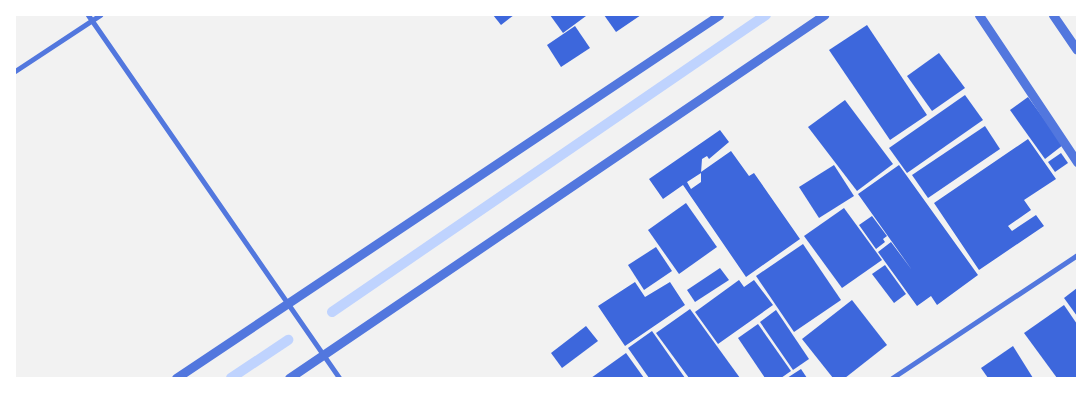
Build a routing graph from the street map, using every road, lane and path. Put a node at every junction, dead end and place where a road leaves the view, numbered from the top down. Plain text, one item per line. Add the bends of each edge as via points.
1 (88, 15) edge
2 (100, 15) edge
3 (719, 15) edge
4 (824, 15) edge
5 (979, 15) edge
6 (1053, 15) edge
7 (92, 20) junction
8 (1077, 50) edge
9 (15, 71) edge
10 (1077, 162) edge
11 (1077, 255) edge
12 (285, 304) junction
13 (323, 354) junction
14 (176, 378) edge
15 (289, 378) edge
16 (338, 378) edge
17 (892, 378) edge

1 - 7 street
2 - 7 street
3 - 12 street
4 - 13 street
5 - 10 street
6 - 8 street
7 - 9 street
7 - 12 street
11 - 17 street
12 - 13 street
12 - 14 street
13 - 15 street
13 - 16 street

